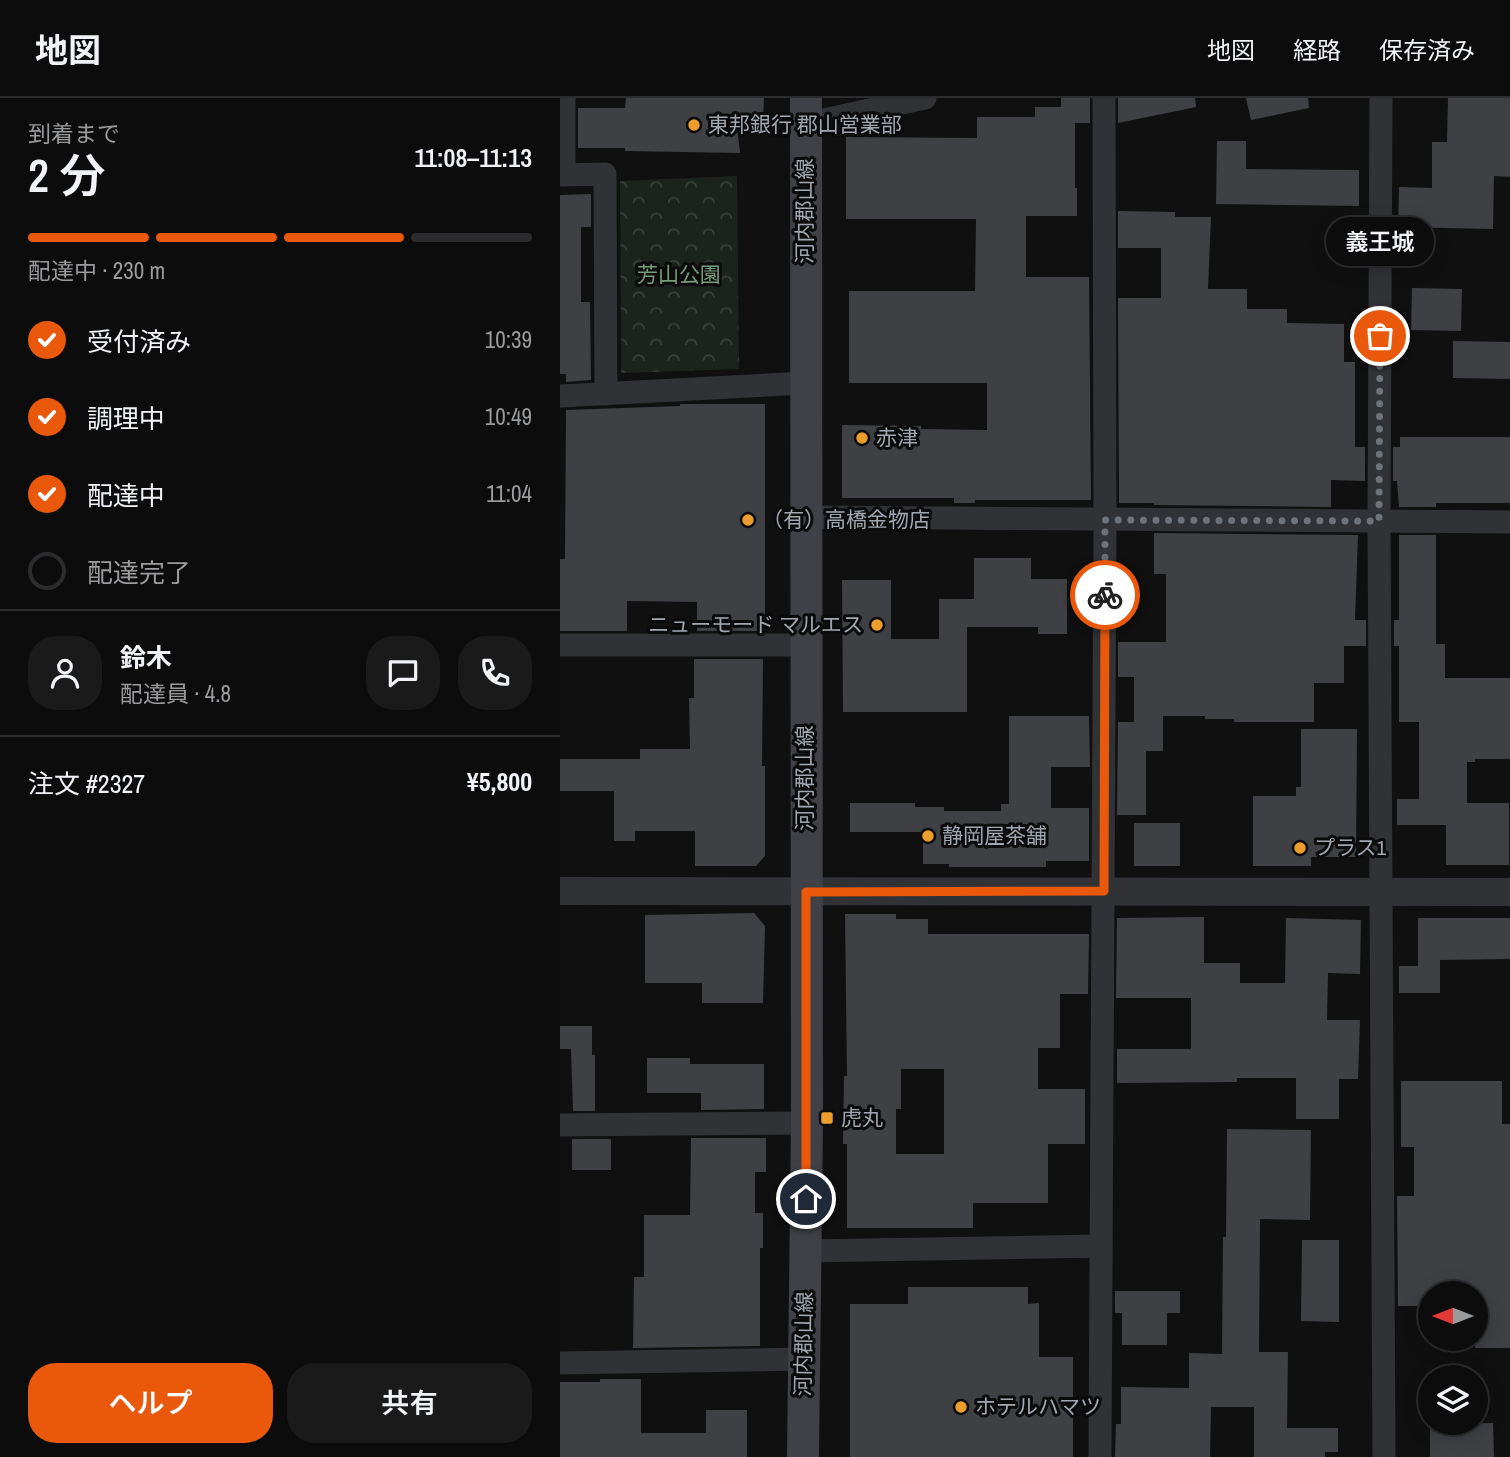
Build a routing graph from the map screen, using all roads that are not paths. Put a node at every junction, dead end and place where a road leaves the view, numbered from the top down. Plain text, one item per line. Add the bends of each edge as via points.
1 (564, 98) edge
2 (926, 98) edge
3 (1104, 98) edge
4 (1381, 98) edge
5 (806, 111) edge
6 (562, 175) edge
7 (805, 383) junction
8 (606, 394) junction
9 (560, 396) edge
10 (806, 517) junction
11 (1105, 520) junction
12 (1379, 521) junction
13 (1510, 522) edge
14 (560, 645) edge
15 (806, 645) junction
16 (560, 891) edge
17 (1104, 891) junction
18 (806, 892) junction
19 (1510, 892) edge
20 (1381, 893) junction
21 (807, 1123) junction
22 (560, 1125) edge
23 (1100, 1245) junction
24 (806, 1251) junction
25 (803, 1359) junction
26 (560, 1363) edge
27 (803, 1457) edge
28 (1100, 1457) edge
29 (1384, 1457) edge

1 - 6 street
2 - 5 street
3 - 11 street
4 - 12 street
5 - 7 main road, 河内郡山線
6 - 8 street via 605,174
7 - 8 street
7 - 10 main road, 河内郡山線
8 - 9 street
10 - 11 street
10 - 15 main road, 河内郡山線
11 - 12 street
11 - 17 street
12 - 13 street
12 - 20 street
14 - 15 street
15 - 18 main road, 河内郡山線
16 - 18 street
17 - 18 street
17 - 20 street
17 - 23 street
18 - 21 main road, 河内郡山線
19 - 20 street
20 - 29 street
21 - 22 street
21 - 24 main road, 河内郡山線
23 - 24 street
23 - 28 street
24 - 25 main road, 河内郡山線
25 - 26 street
25 - 27 main road, 河内郡山線

